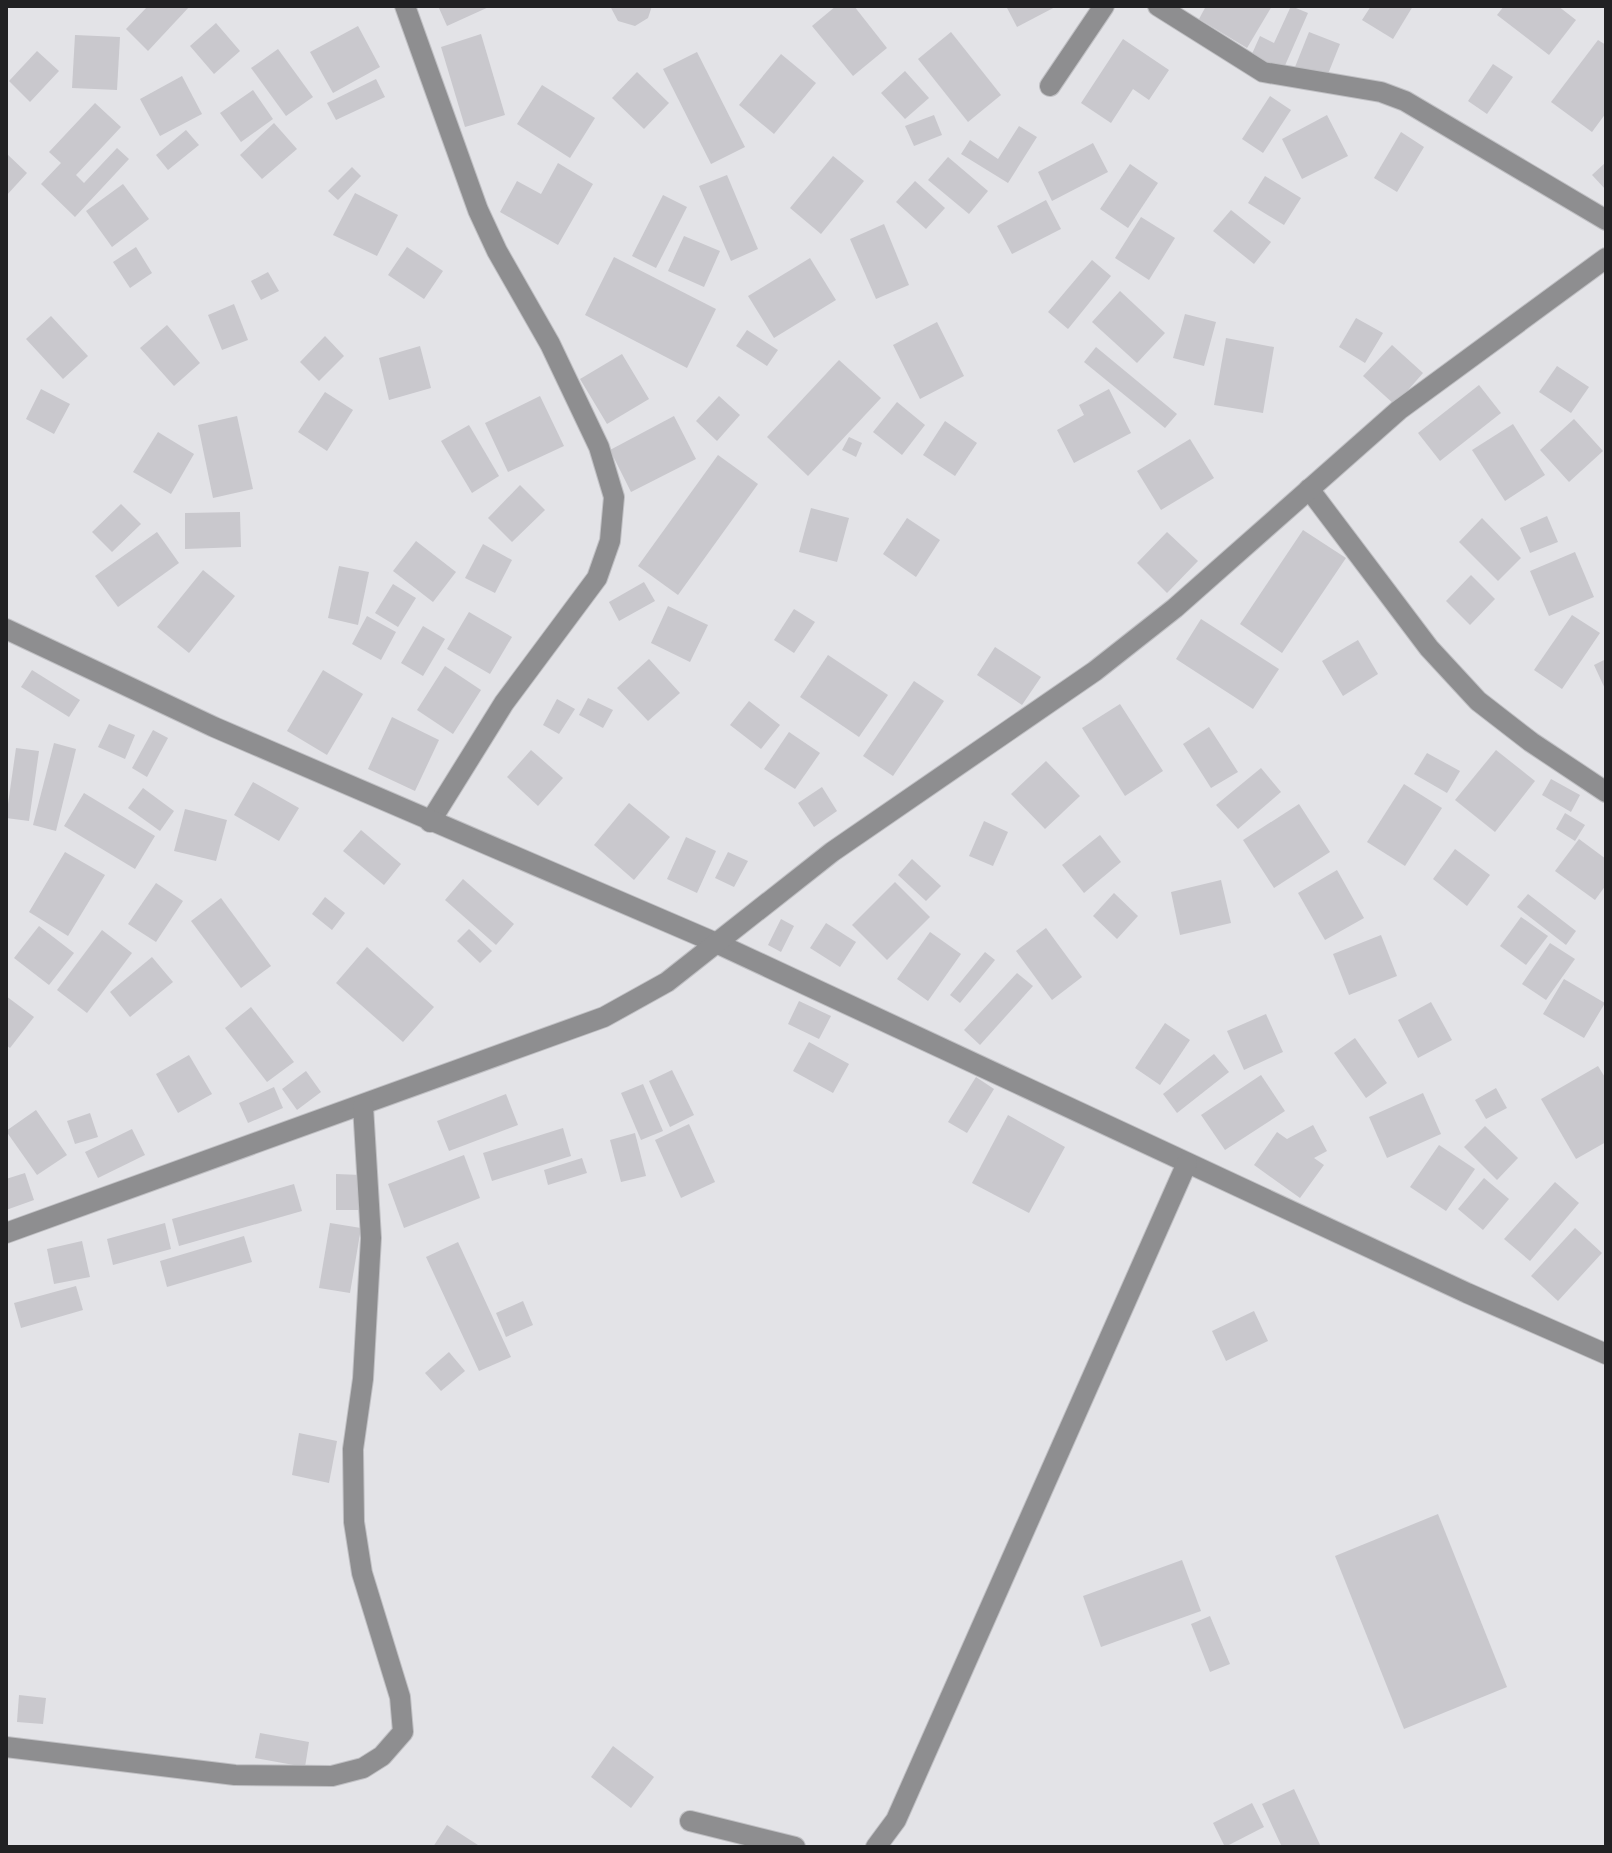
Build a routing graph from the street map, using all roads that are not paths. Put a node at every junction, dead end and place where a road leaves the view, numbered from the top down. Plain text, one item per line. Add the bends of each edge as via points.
1 (405, 6) edge
2 (1104, 6) edge
3 (1158, 6) edge
4 (1050, 86) dead end
5 (1606, 220) edge
6 (1606, 258) edge
7 (1309, 489) junction
8 (6, 629) edge
9 (1606, 792) edge
10 (430, 822) junction
11 (714, 942) junction
12 (363, 1106) junction
13 (1187, 1163) junction
14 (6, 1233) edge
15 (1606, 1354) edge
16 (6, 1747) edge
17 (690, 1821) dead end
18 (795, 1847) edge
19 (876, 1847) edge

1 - 10 street via 478,210 587,421 614,497 610,541 597,578 504,703
2 - 4 street
3 - 5 street via 1263,72 1381,92 1405,101
6 - 7 street via 1399,410
7 - 9 street via 1429,648 1478,701
7 - 11 street via 1095,671 832,852
8 - 10 street
10 - 11 street
11 - 12 street via 667,982 604,1017
11 - 13 street
12 - 14 street
12 - 16 street via 371,1238 363,1379 353,1449 354,1522 362,1573 400,1697 403,1732 363,1768 332,1776 235,1775
13 - 15 street
13 - 19 street via 896,1820
17 - 18 street

